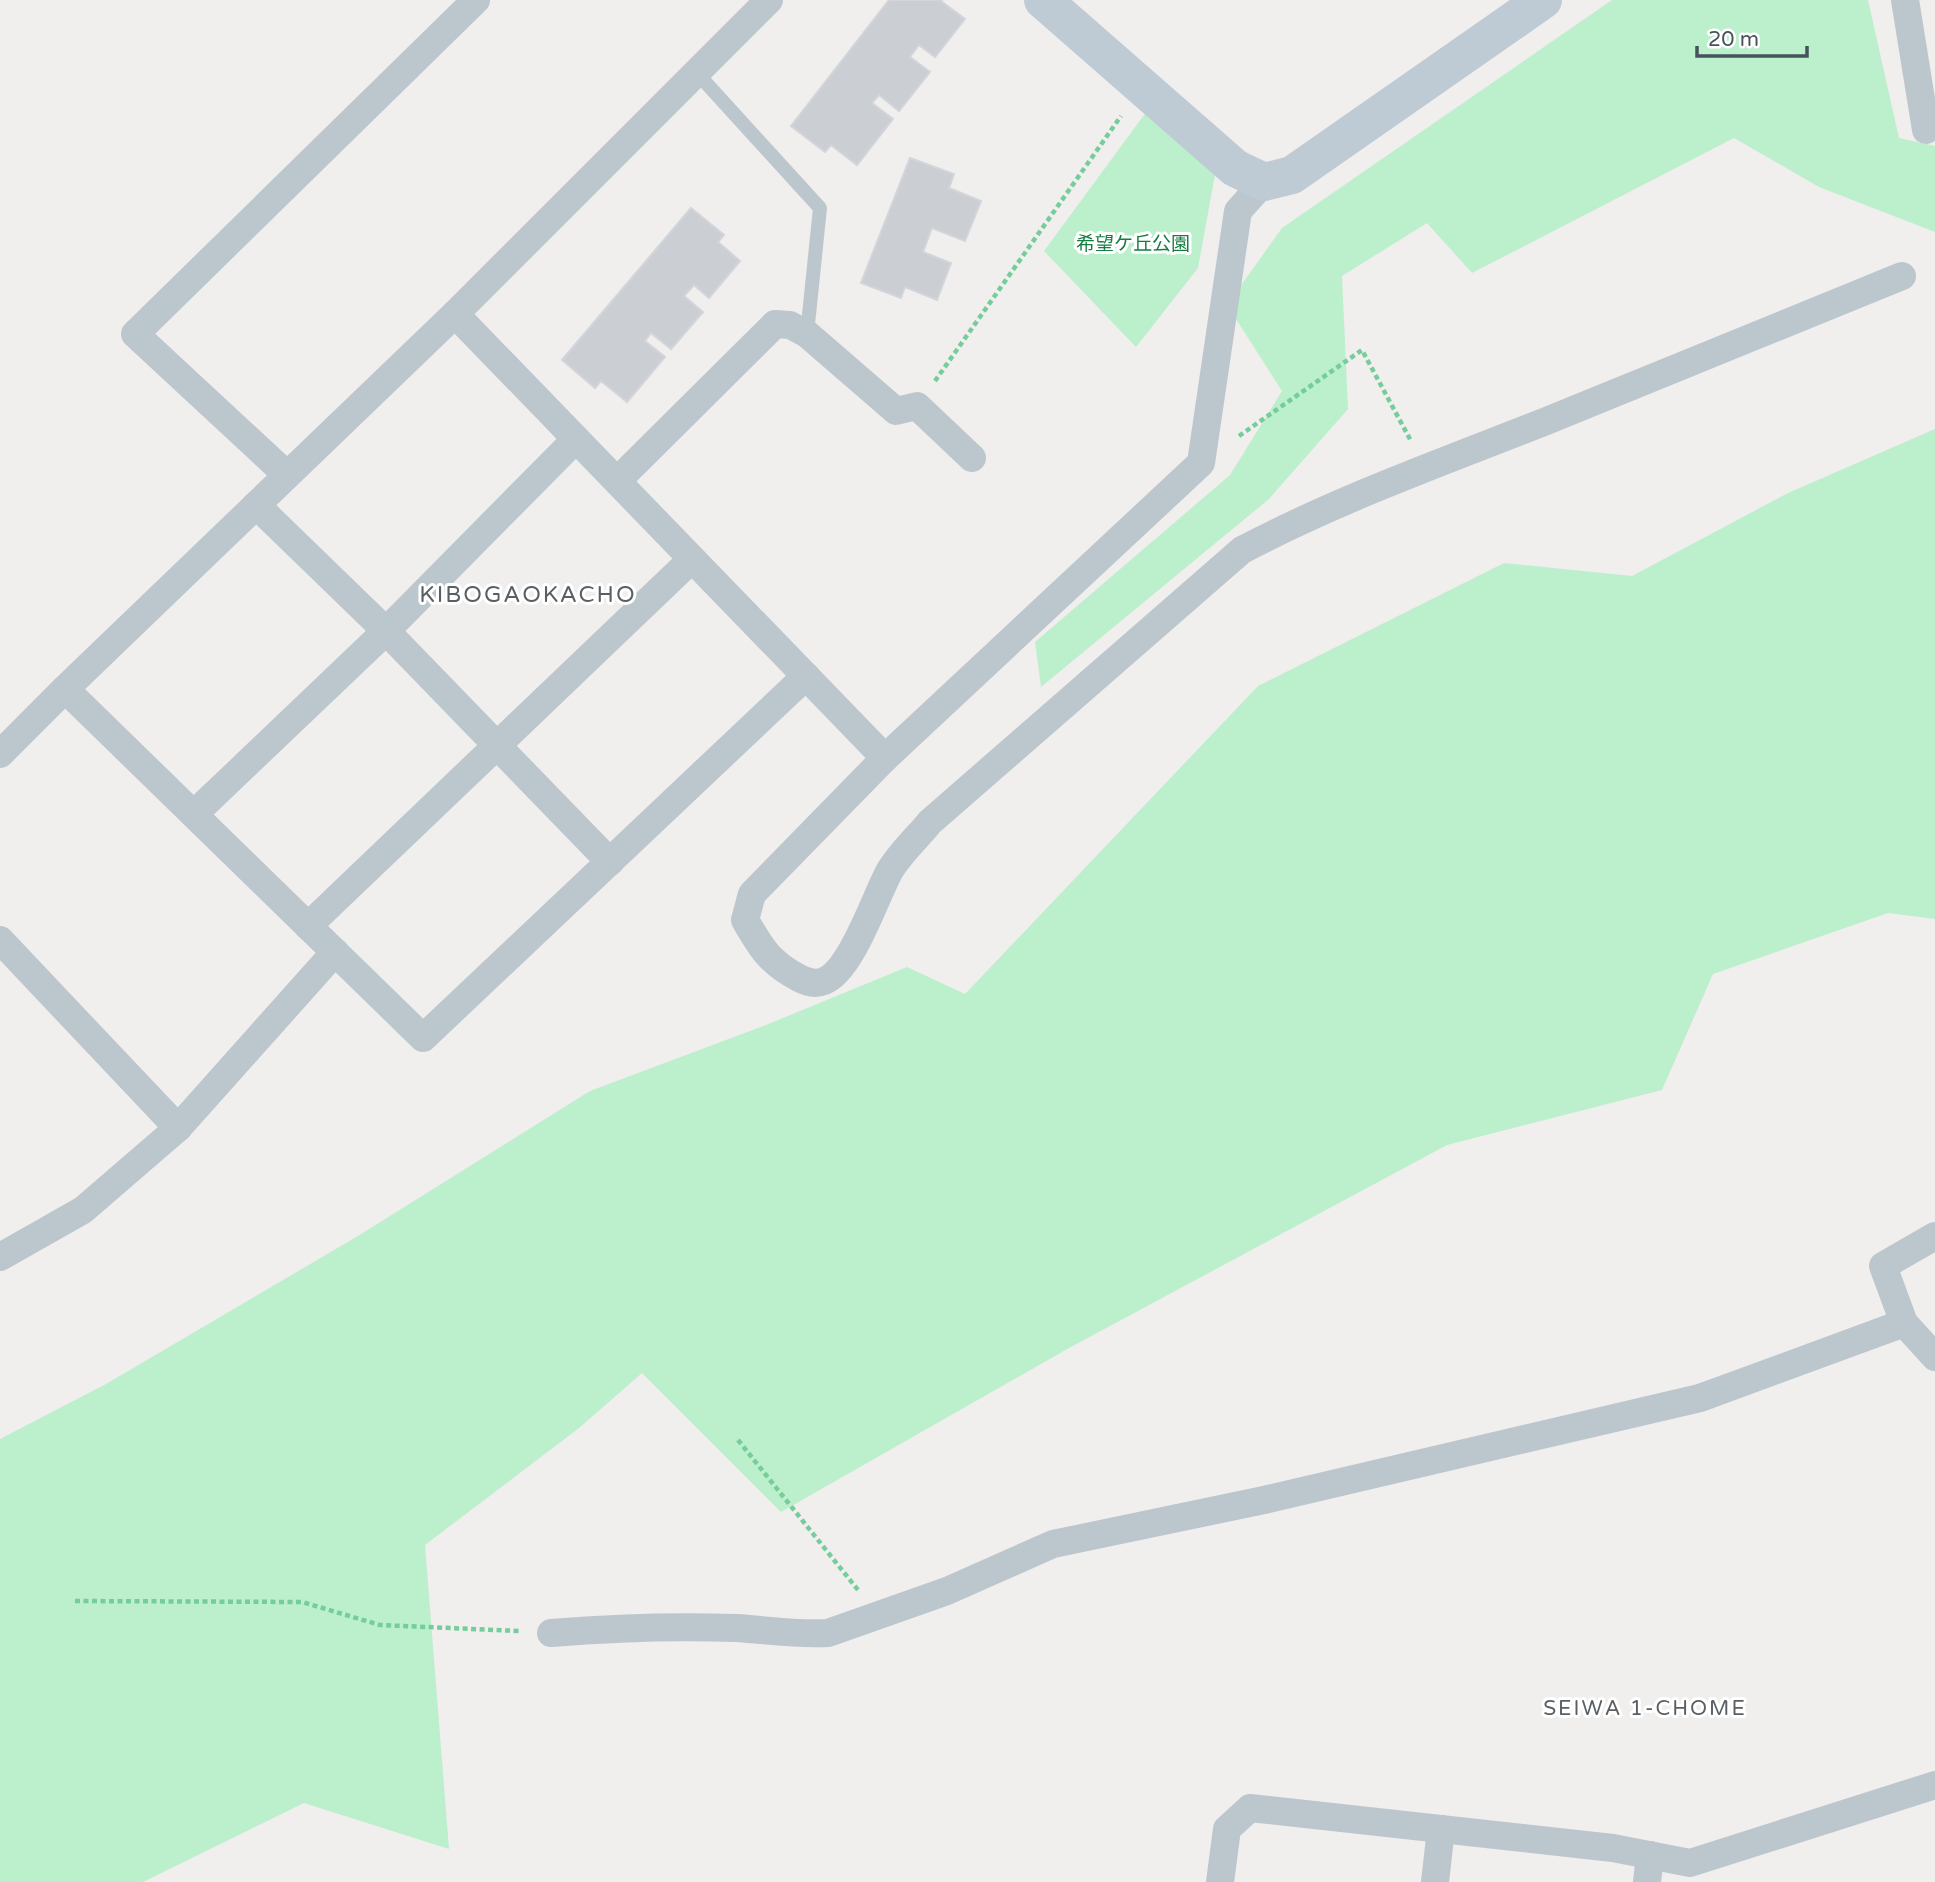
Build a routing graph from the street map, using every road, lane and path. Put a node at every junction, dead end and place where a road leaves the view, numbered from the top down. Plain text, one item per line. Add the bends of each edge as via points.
1 (476, 0) edge
2 (769, 0) edge
3 (1043, 0) edge
4 (1543, 0) edge
5 (1905, 0) edge
6 (697, 73) junction
7 (1142, 87) junction
8 (1926, 131) dead end
9 (1264, 182) junction
10 (1902, 276) dead end
11 (455, 314) junction
12 (807, 334) junction
13 (917, 406) junction
14 (576, 439) junction
15 (972, 458) dead end
16 (1201, 463) junction
17 (1425, 468) junction
18 (287, 475) junction
19 (617, 481) junction
20 (256, 505) junction
21 (692, 559) junction
22 (386, 631) junction
23 (806, 677) junction
24 (65, 689) junction
25 (496, 744) junction
26 (0, 754) edge
27 (885, 758) junction
28 (194, 814) junction
29 (610, 862) junction
30 (308, 926) junction
31 (0, 940) edge
32 (335, 953) junction
33 (178, 1128) junction
34 (1935, 1236) edge
35 (0, 1257) edge
36 (1904, 1323) junction
37 (1935, 1357) edge
38 (738, 1440) dead end
39 (75, 1601) dead end
40 (879, 1615) junction
41 (551, 1633) joint
42 (1935, 1785) edge
43 (1440, 1829) junction
44 (1649, 1868) edge
45 (1220, 1882) edge
46 (1435, 1882) edge

1 - 18 street via 135,334
2 - 6 street
3 - 7 street
4 - 9 street via 1292,175
5 - 8 street
6 - 11 street
6 - 12 lane via 820,208
7 - 9 street via 1235,168
7 - 13 path
9 - 16 street via 1238,211
10 - 17 street
11 - 14 street
11 - 18 street
12 - 13 street via 896,411
12 - 19 street via 790,325 775,324
13 - 15 street
14 - 19 street
14 - 22 street
16 - 17 path via 1362,350
16 - 27 street
17 - 27 street via 1242,550 930,822 891,869 856,944 840,967 825,981 808,983 779,967 764,951 745,920 752,894
18 - 20 street
19 - 21 street
20 - 22 street
20 - 24 street
21 - 23 street
21 - 25 street
22 - 25 street
22 - 28 street
23 - 27 street
23 - 29 street
24 - 26 street
24 - 28 street
25 - 29 street
25 - 30 street
28 - 30 street
29 - 32 street via 423,1038
30 - 32 street
31 - 33 street
32 - 33 street
33 - 35 street via 83,1210
34 - 36 street via 1883,1266
36 - 37 street
36 - 40 street via 1700,1398 1264,1500 1053,1544
38 - 40 path
39 - 41 path via 302,1602 380,1625
40 - 41 street via 828,1633 735,1628
42 - 44 street via 1690,1863
43 - 44 street via 1613,1847
43 - 45 street via 1250,1808 1227,1829
43 - 46 street

